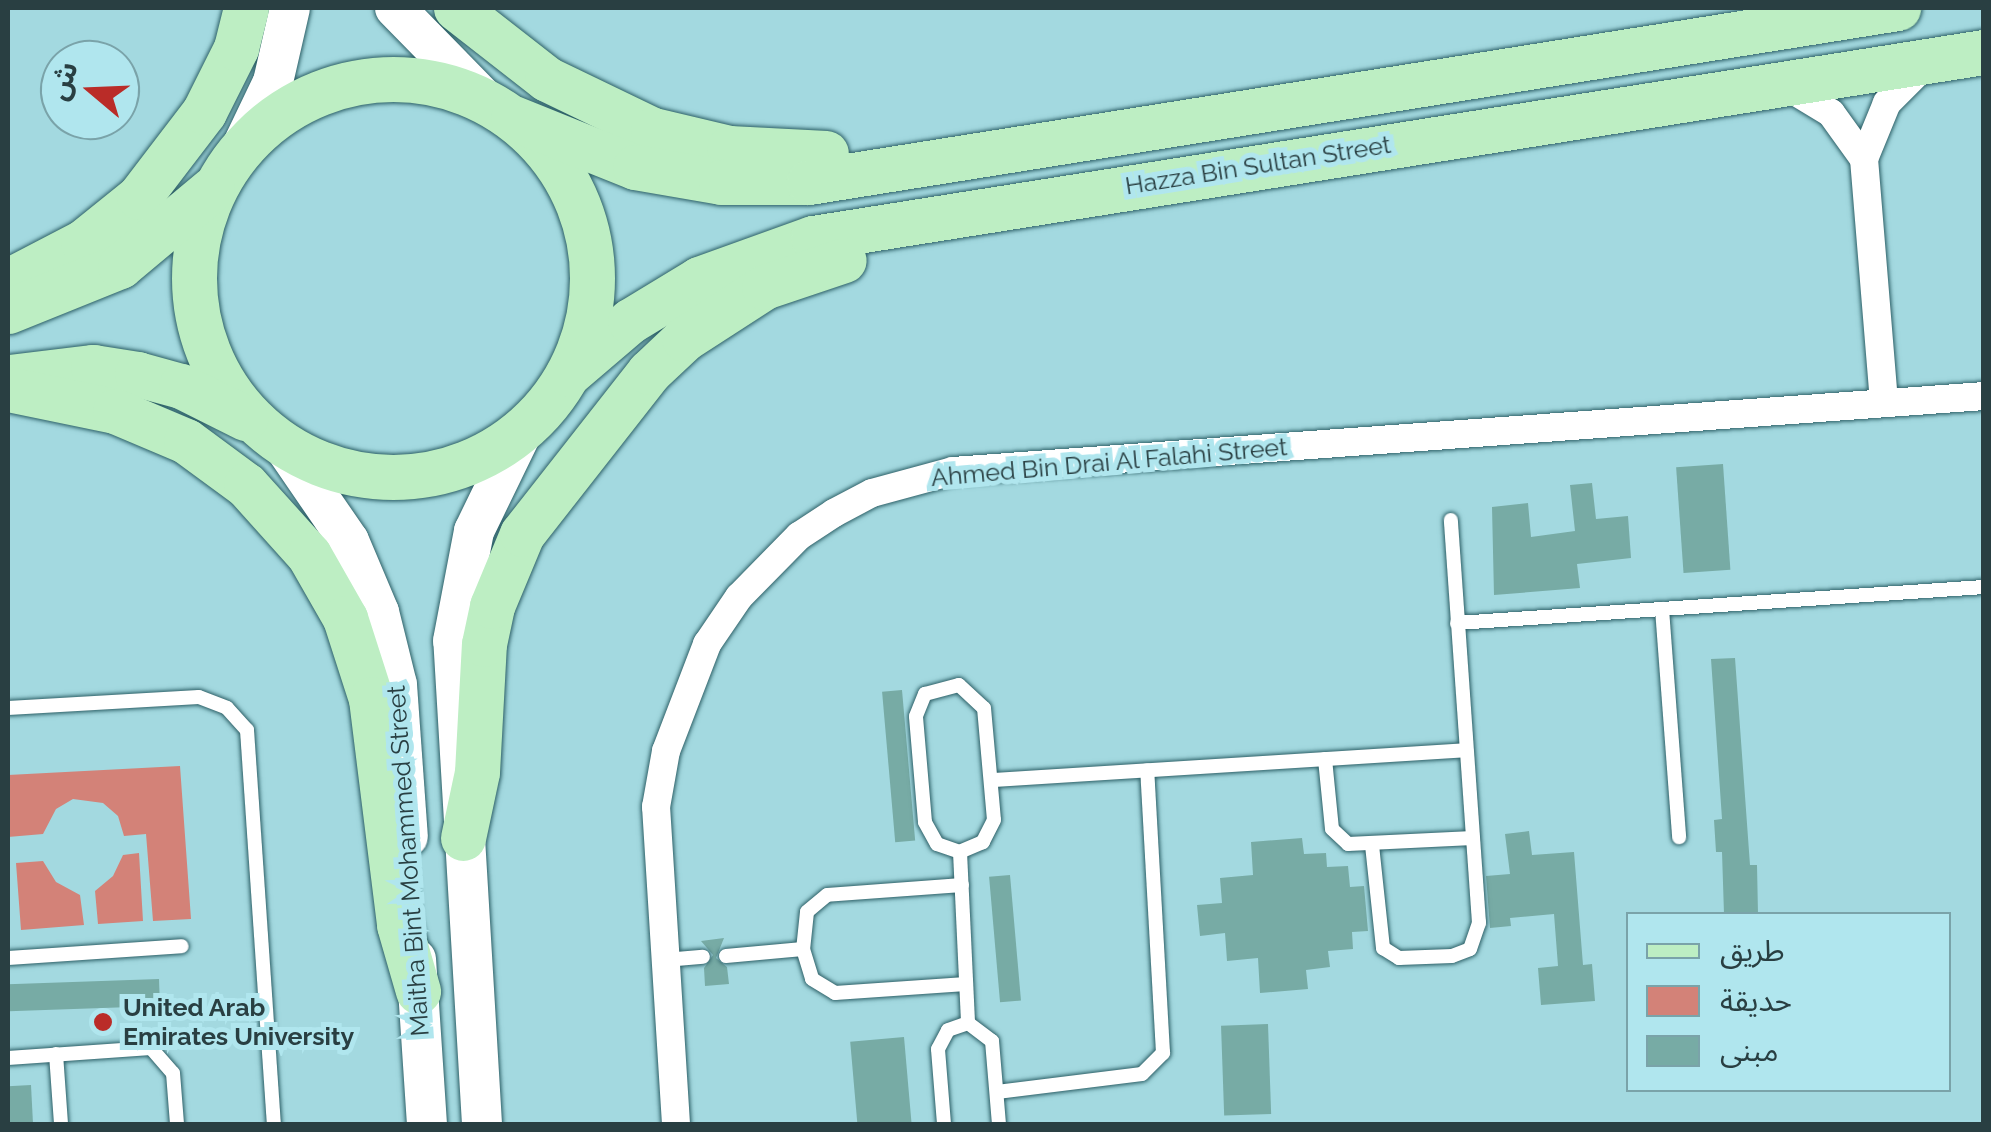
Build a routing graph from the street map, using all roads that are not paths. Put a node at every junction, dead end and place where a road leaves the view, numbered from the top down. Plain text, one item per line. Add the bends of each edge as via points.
1 (246, 8) edge
2 (290, 8) edge
3 (395, 8) edge
4 (456, 8) edge
5 (1898, 8) edge
6 (1984, 52) edge
7 (1930, 61) junction
8 (1782, 84) junction
9 (500, 110) junction
10 (1135, 130) junction
11 (1864, 159) junction
12 (230, 166) junction
13 (963, 213) junction
14 (8, 281) edge
15 (8, 311) edge
16 (568, 374) junction
17 (8, 377) edge
18 (8, 389) edge
19 (1984, 396) edge
20 (1884, 402) junction
21 (522, 430) junction
22 (272, 437) junction
23 (1451, 520) dead end
24 (1984, 586) edge
25 (1662, 609) junction
26 (1457, 623) junction
27 (8, 708) edge
28 (1466, 750) junction
29 (1325, 759) junction
30 (1146, 770) junction
31 (993, 780) junction
32 (1679, 837) dead end
33 (463, 838) junction
34 (1473, 838) junction
35 (1372, 844) junction
36 (960, 852) junction
37 (962, 884) junction
38 (182, 946) dead end
39 (803, 949) junction
40 (726, 956) dead end
41 (703, 957) dead end
42 (8, 958) edge
43 (665, 960) junction
44 (966, 984) junction
45 (418, 991) junction
46 (968, 1023) junction
47 (56, 1054) junction
48 (8, 1058) edge
49 (997, 1092) junction
50 (61, 1124) edge
51 (177, 1124) edge
52 (274, 1124) edge
53 (427, 1124) edge
54 (482, 1124) edge
55 (676, 1124) edge
56 (944, 1124) edge
57 (999, 1124) edge

1 - 14 main road via 236,48 204,112 138,198 82,242
2 - 12 main road via 273,82
3 - 9 main road
4 - 10 main road via 514,58 581,98 652,130 728,148 846,152 1024,122
5 - 10 main road
6 - 7 main road, Hazza Bin Sultan Street
7 - 8 main road, Hazza Bin Sultan Street
7 - 11 street via 1887,103
8 - 11 street via 1830,114
8 - 13 main road, Hazza Bin Sultan Street
9 - 10 main road via 635,168 765,184
9 - 12 main road via 435,83 381,79 311,98 278,115
9 - 16 main road via 547,151 572,191 588,236 588,314
11 - 20 street
12 - 15 main road via 191,212 120,266
12 - 22 main road via 200,230 194,284 203,338 226,387
13 - 16 main road, Hazza Bin Sultan Street via 813,238 736,262 664,298
13 - 33 main road via 883,250 764,287 722,310 649,372 544,501 492,606 475,783
16 - 21 main road
17 - 22 main road via 93,367 138,374 222,403
18 - 45 main road via 115,411 186,441 246,485 309,555 345,618 371,698 396,900
19 - 20 street, Ahmed Bin Drai Al Falahi Street
20 - 43 street, Ahmed Bin Drai Al Falahi Street via 953,471 872,494 810,528 767,565 707,644 683,696 656,807
21 - 22 main road via 479,458 431,475 379,478 329,468
21 - 33 main road via 480,514 457,604 453,682
22 - 45 main road, Maitha Bint Mohammed Street via 349,541 389,650 398,686
23 - 26 lane
24 - 25 lane
25 - 26 lane
25 - 32 lane
26 - 28 lane
27 - 52 lane via 199,697 227,708 247,730
28 - 29 lane
28 - 34 lane
29 - 30 lane
29 - 35 lane via 1332,829 1348,844
30 - 31 lane
30 - 49 lane via 1164,1053 1142,1074
31 - 36 lane via 990,832
31 - 36 lane via 978,698 959,684 935,687 916,716 925,822 937,844
33 - 54 main road
34 - 35 lane
34 - 35 lane via 1478,932 1470,948 1452,956 1399,958 1383,948
36 - 37 lane
37 - 39 lane via 827,895 807,912
37 - 44 lane
38 - 42 lane
39 - 40 lane
39 - 44 lane via 812,978 835,993
41 - 43 lane
43 - 55 street, Ahmed Bin Drai Al Falahi Street
44 - 46 lane
45 - 53 main road, Maitha Bint Mohammed Street
46 - 49 lane via 992,1041
46 - 56 lane via 948,1030 938,1049
47 - 48 lane
47 - 50 lane
47 - 51 lane via 151,1048 172,1072
49 - 57 lane

